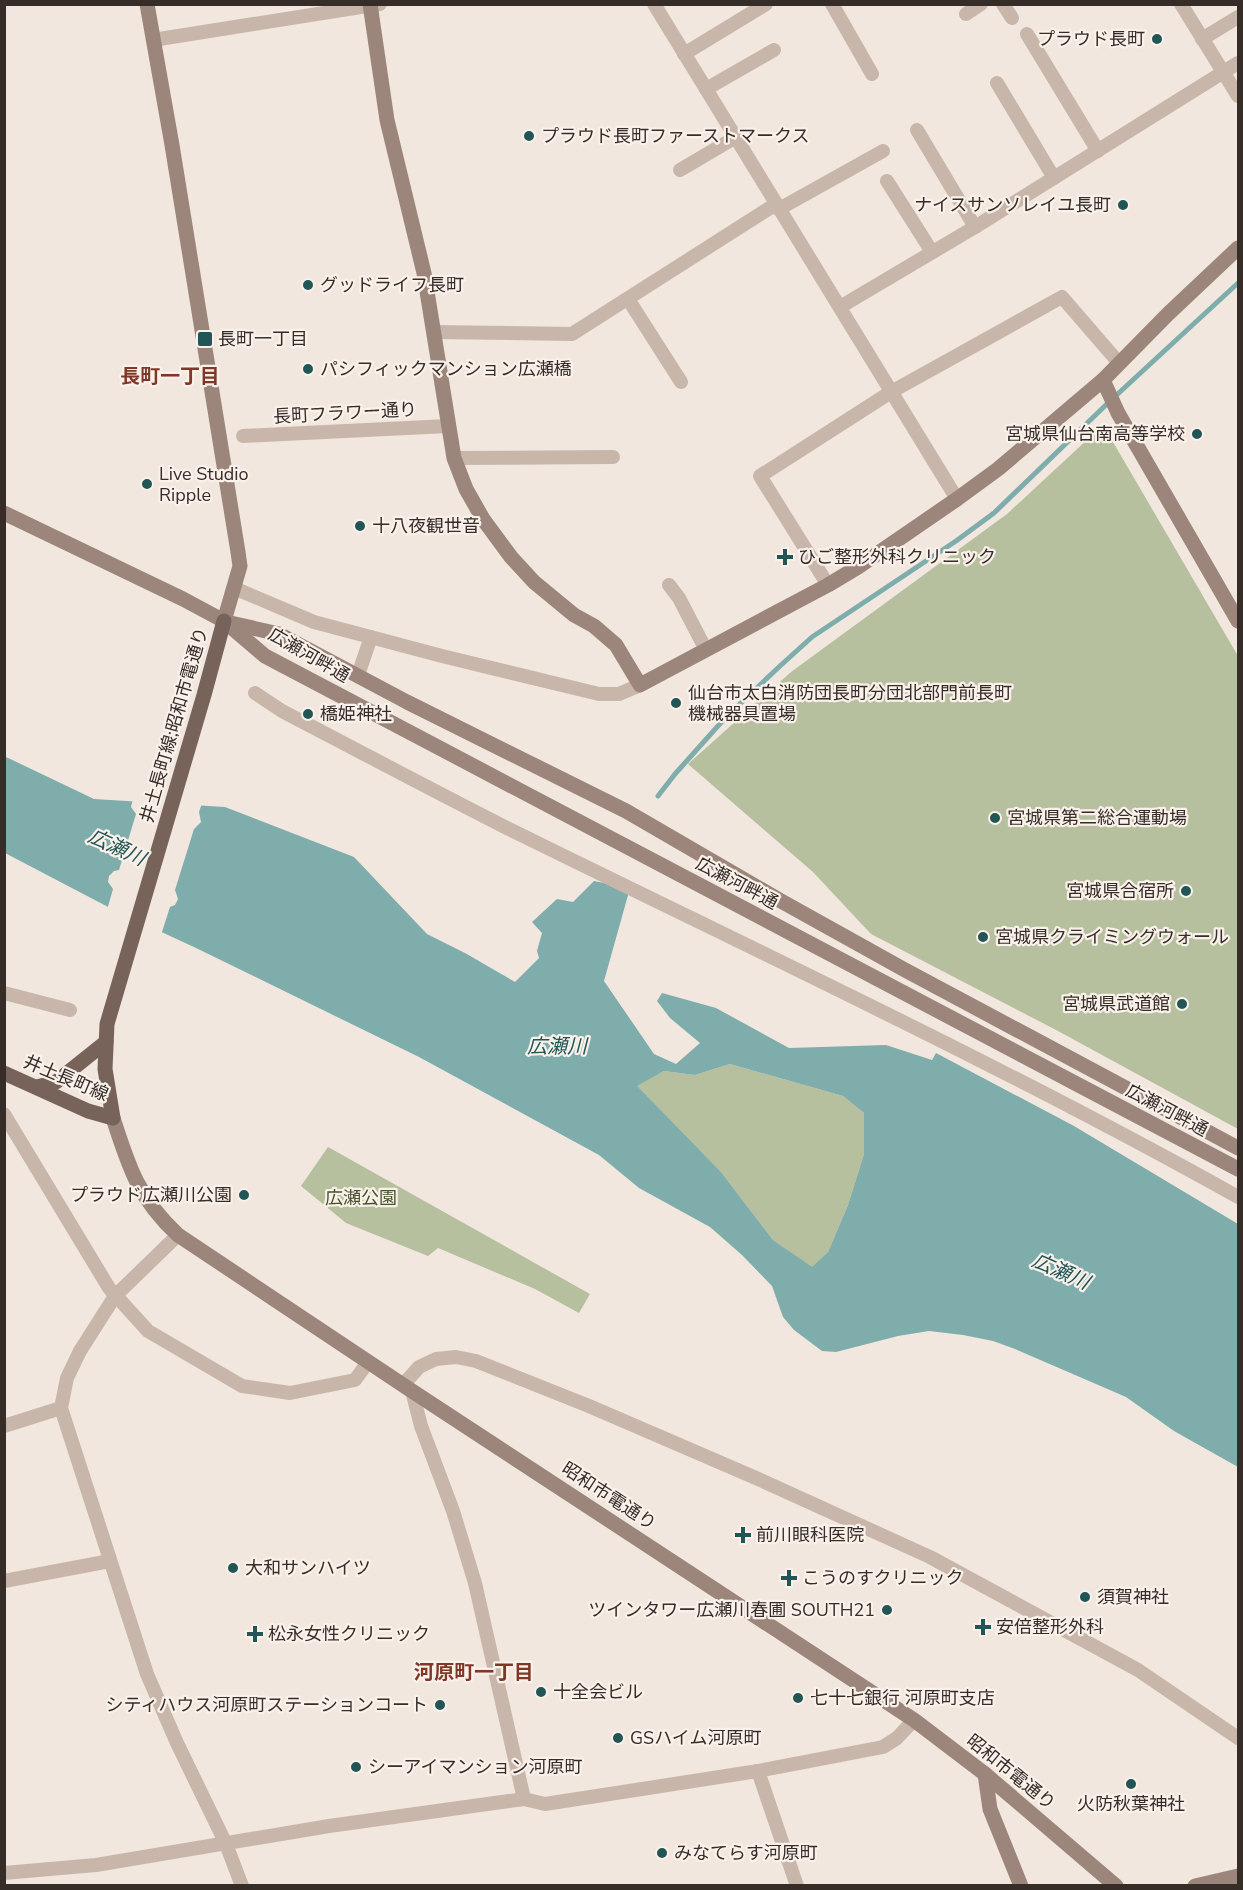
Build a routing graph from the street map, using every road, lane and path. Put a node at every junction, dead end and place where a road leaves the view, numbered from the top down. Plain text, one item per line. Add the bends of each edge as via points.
1 (147, 4) edge
2 (654, 4) edge
3 (766, 4) edge
4 (832, 4) edge
5 (981, 4) edge
6 (1003, 4) edge
7 (1181, 4) edge
8 (374, 5) edge
9 (966, 14) dead end
10 (1239, 17) edge
11 (1012, 18) dead end
12 (1028, 34) dead end
13 (1202, 39) junction
14 (153, 40) junction
15 (774, 50) dead end
16 (684, 54) junction
17 (1239, 63) edge
18 (1223, 72) junction
19 (872, 74) dead end
20 (997, 83) dead end
21 (706, 89) junction
22 (1239, 96) edge
23 (917, 130) dead end
24 (736, 137) junction
25 (883, 151) dead end
26 (1098, 151) junction
27 (680, 170) dead end
28 (1054, 178) junction
29 (887, 181) dead end
30 (778, 206) junction
31 (975, 227) junction
32 (1239, 248) edge
33 (932, 252) junction
34 (627, 299) junction
35 (840, 307) junction
36 (434, 332) junction
37 (1119, 363) junction
38 (681, 382) dead end
39 (1104, 384) junction
40 (891, 392) junction
41 (448, 426) junction
42 (243, 436) dead end
43 (454, 458) junction
44 (613, 458) dead end
45 (957, 499) junction
46 (4, 513) edge
47 (669, 585) dead end
48 (828, 585) junction
49 (234, 588) junction
50 (224, 621) junction
51 (1239, 621) edge
52 (371, 637) junction
53 (706, 650) junction
54 (358, 675) junction
55 (640, 685) junction
56 (255, 693) dead end
57 (4, 993) edge
58 (70, 1010) dead end
59 (106, 1042) junction
60 (4, 1073) edge
61 (37, 1087) junction
62 (4, 1114) edge
63 (113, 1118) junction
64 (1239, 1148) edge
65 (1239, 1169) edge
66 (1239, 1197) edge
67 (178, 1235) junction
68 (115, 1296) junction
69 (368, 1362) junction
70 (407, 1388) junction
71 (61, 1408) junction
72 (4, 1426) edge
73 (111, 1561) junction
74 (4, 1581) edge
75 (914, 1720) junction
76 (1239, 1738) edge
77 (758, 1772) junction
78 (985, 1774) junction
79 (524, 1799) junction
80 (226, 1844) junction
81 (4, 1873) edge
82 (1239, 1876) edge
83 (242, 1886) edge
84 (797, 1886) edge
85 (1021, 1886) edge
86 (1116, 1886) edge
87 (1195, 1886) edge

1 - 14 street
2 - 16 street
3 - 16 street
4 - 19 street
5 - 9 street
6 - 11 street
7 - 13 street
8 - 14 street
8 - 36 street via 387,120 424,273
10 - 13 street
12 - 26 street
13 - 18 street
14 - 49 street via 238,552 240,566
15 - 21 street
16 - 21 street
17 - 18 street
18 - 22 street
18 - 26 street
20 - 28 street
21 - 24 street
23 - 31 street
24 - 27 street
24 - 30 street
25 - 30 street
26 - 28 street
28 - 31 street
29 - 33 street
30 - 34 street
30 - 35 street
31 - 33 street
32 - 37 street
33 - 35 street
34 - 36 street via 572,334
34 - 38 street
35 - 40 street
36 - 41 street
37 - 39 street
37 - 40 street via 1062,297
39 - 45 street
39 - 51 street
40 - 45 street
40 - 48 street via 760,476
41 - 42 street, 長町フラワー通り
41 - 43 street
43 - 44 street
43 - 55 street via 483,519 511,557 534,582 616,645
45 - 48 street
46 - 50 street, 広瀬河畔通
47 - 53 street via 680,598
48 - 53 street
49 - 50 street
49 - 52 street via 314,622
50 - 54 street, 広瀬河畔通 via 279,634
50 - 59 main road, 井土長町線;昭和市電通り via 110,1009
50 - 65 street, 広瀬河畔通 via 265,656
52 - 54 street
52 - 55 street via 599,694 619,694
53 - 55 street
54 - 64 street, 広瀬河畔通 via 626,811 781,902
56 - 66 street via 282,711 505,827 1124,1133
57 - 58 street
59 - 61 main road via 56,1082
59 - 63 main road, 井土長町線;昭和市電通り via 105,1069
60 - 61 main road, 井土長町線
61 - 63 main road, 井土長町線
62 - 68 street
63 - 67 street, 昭和市電通り via 131,1172 148,1203
67 - 68 street
67 - 69 street, 昭和市電通り
68 - 69 street via 148,1331 242,1386 290,1393 355,1380
68 - 71 street via 80,1351 67,1378
69 - 70 street, 昭和市電通り
70 - 75 street, 昭和市電通り
70 - 76 street via 419,1367 436,1359 456,1357 476,1361 589,1406 930,1557 1138,1670
70 - 79 street via 475,1583
71 - 72 street
71 - 73 street
73 - 74 street
73 - 80 street via 147,1674
75 - 77 street via 883,1747
75 - 78 street, 昭和市電通り
77 - 79 street via 545,1804
77 - 84 street
78 - 85 street via 990,1809
78 - 86 street, 昭和市電通り
79 - 80 street
80 - 81 street via 96,1865
80 - 83 street
82 - 87 street

